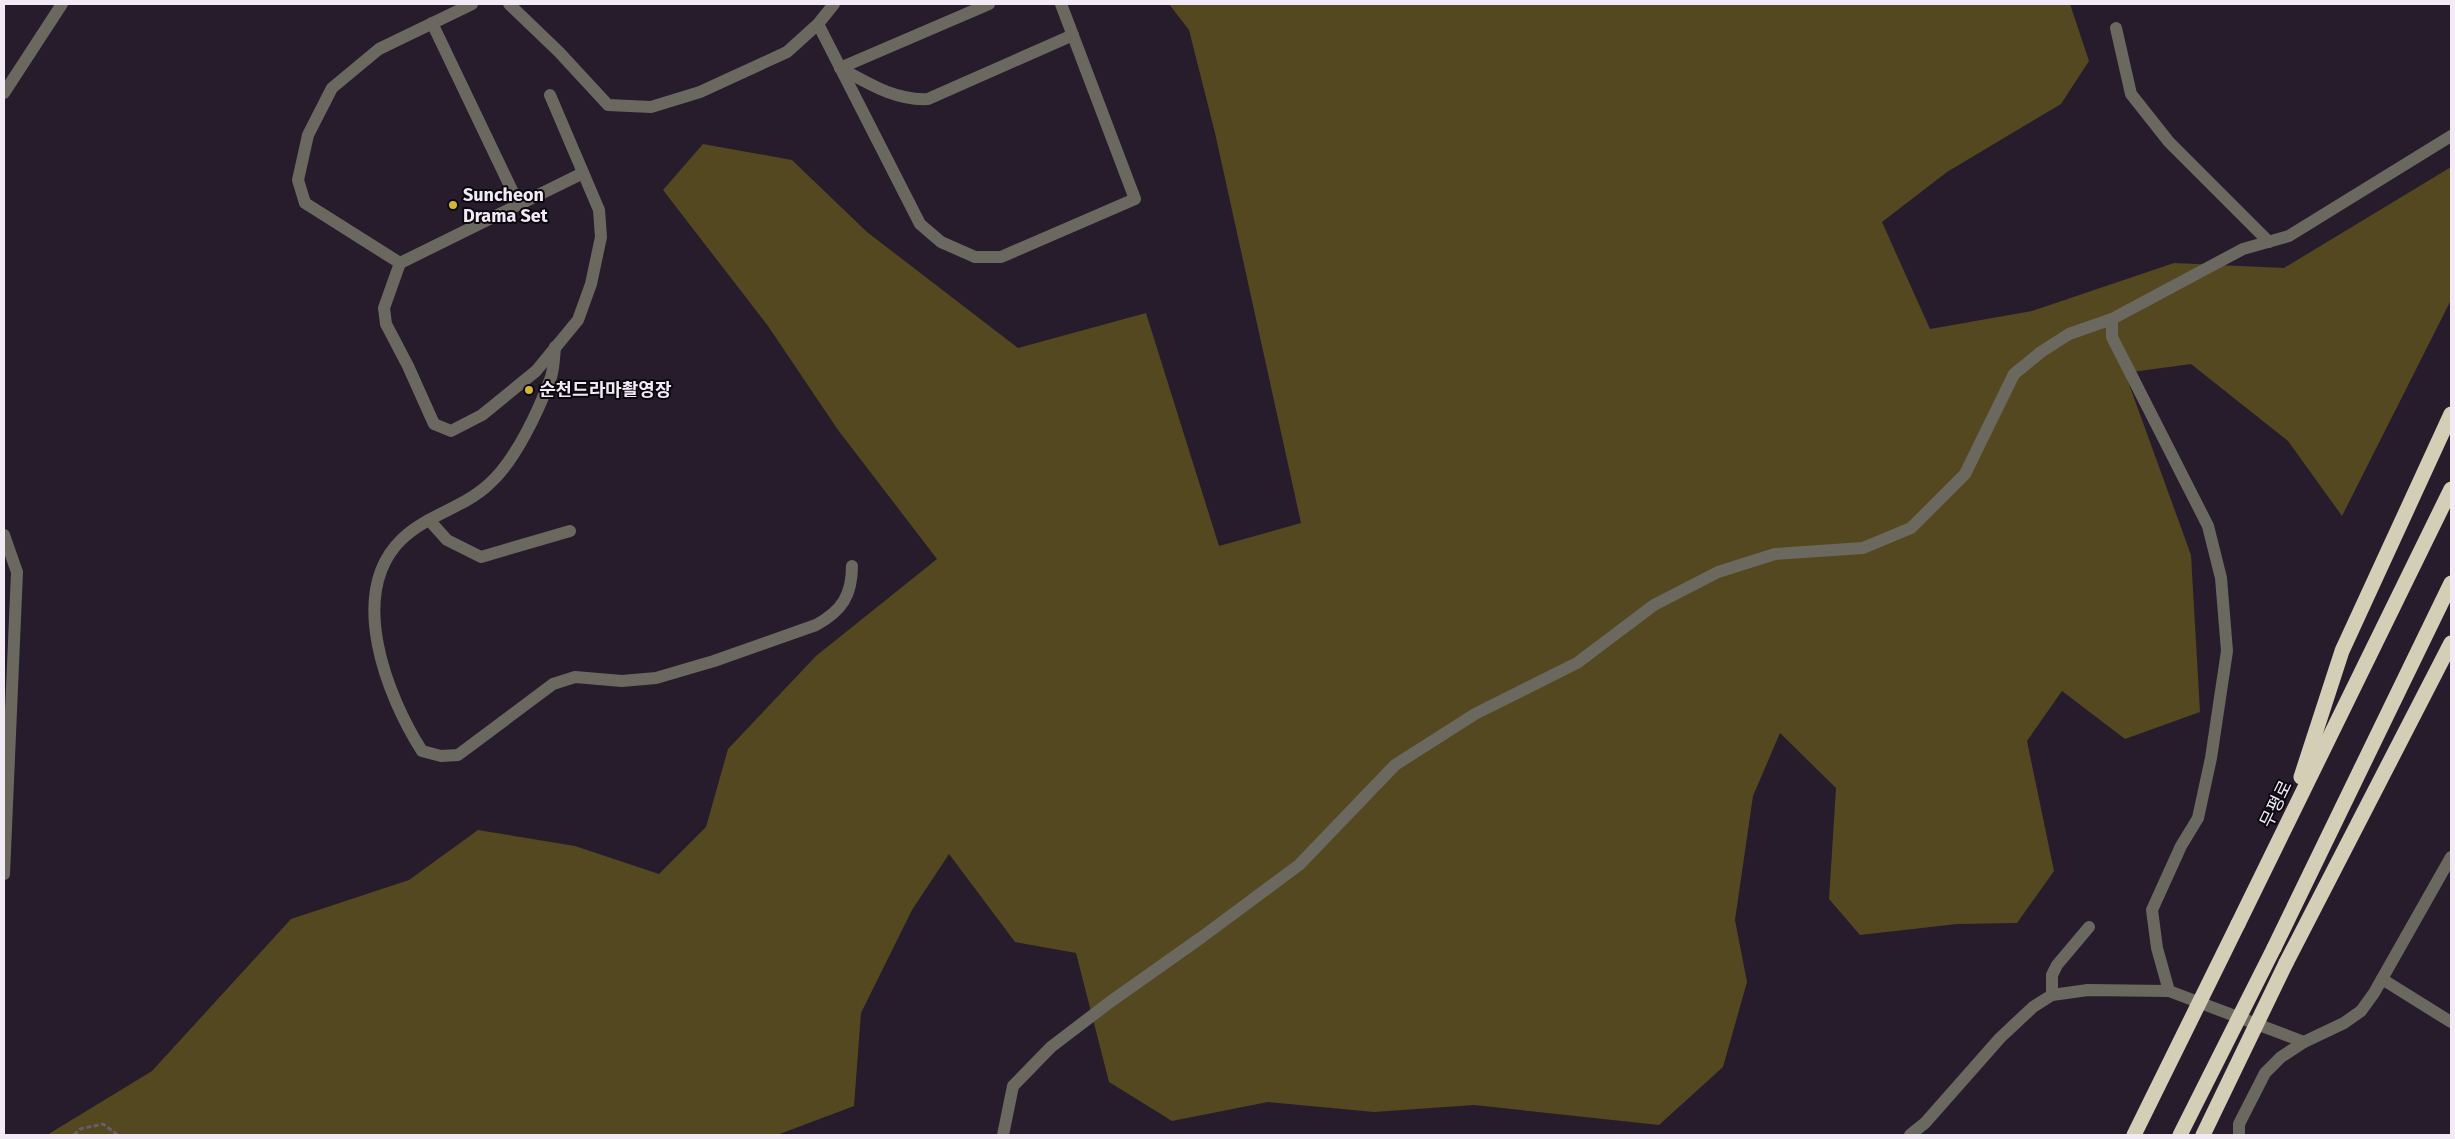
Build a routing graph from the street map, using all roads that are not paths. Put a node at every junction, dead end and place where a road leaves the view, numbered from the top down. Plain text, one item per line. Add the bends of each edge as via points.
1 (62, 4) edge
2 (472, 4) edge
3 (509, 4) edge
4 (834, 4) edge
5 (989, 4) edge
6 (1061, 4) edge
7 (432, 23) junction
8 (818, 24) junction
9 (2116, 28) dead end
10 (1073, 36) junction
11 (840, 68) junction
12 (4, 93) edge
13 (550, 95) dead end
14 (2451, 136) edge
15 (583, 173) junction
16 (518, 205) junction
17 (2269, 242) junction
18 (400, 264) junction
19 (2112, 319) junction
20 (556, 347) junction
21 (2451, 414) edge
22 (2451, 489) edge
23 (429, 520) junction
24 (570, 532) dead end
25 (4, 535) edge
26 (852, 566) dead end
27 (2451, 583) edge
28 (2451, 642) edge
29 (2285, 828) junction
30 (2451, 856) edge
31 (4, 874) edge
32 (2089, 927) dead end
33 (2382, 979) junction
34 (2169, 991) junction
35 (2052, 995) junction
36 (2451, 1022) edge
37 (2304, 1042) junction
38 (1003, 1135) edge
39 (1910, 1135) edge
40 (2134, 1135) edge
41 (2180, 1135) edge
42 (2202, 1135) edge
43 (2239, 1135) edge

1 - 12 street
2 - 7 street
3 - 8 street via 608,105 651,107 700,92 787,52
4 - 8 street
5 - 11 street
6 - 10 street
7 - 16 street
7 - 18 street via 379,50 332,88 308,135 298,180 305,203
8 - 11 street
9 - 17 street via 2131,94 2169,142
10 - 11 street via 928,99 911,100 888,93
10 - 11 street via 1135,198 1001,257 975,257 941,242 920,224
13 - 15 street
14 - 17 street via 2289,236
15 - 16 street
15 - 20 street via 598,210 601,238 591,284 578,320
16 - 18 street
17 - 19 street via 2243,249
18 - 20 street via 384,308 386,324 434,424 451,431 482,414 536,371
19 - 34 street via 2112,337 2208,526 2221,578 2227,651 2212,758 2198,818 2180,846 2152,910 2157,948
19 - 38 street via 2069,334 2014,374 1965,474 1911,528 1863,548 1776,554 1718,572 1654,605 1577,663 1475,714 1395,765 1299,865 1051,1047 1013,1086
20 - 23 street via 552,376 527,428 499,474 457,507
21 - 29 highway via 2342,651
22 - 29 highway, 무평로
23 - 24 street via 447,540 481,557
23 - 26 street via 402,540 387,561 378,579 374,623 389,680 415,739 422,751 441,756 458,755 553,684 565,679 592,677 622,681 656,678 816,625 828,618 849,595
25 - 31 street via 17,572
27 - 41 highway, bridge
28 - 42 highway, bridge via 2286,963
29 - 40 highway, 무평로, bridge
30 - 33 street
32 - 35 street via 2056,965 2052,975
33 - 36 street
33 - 37 street via 2361,1010 2344,1023
34 - 35 street via 2088,990
34 - 37 street
35 - 39 street via 2033,1007 2000,1038 1925,1123
37 - 43 street via 2281,1057 2265,1073 2239,1124

